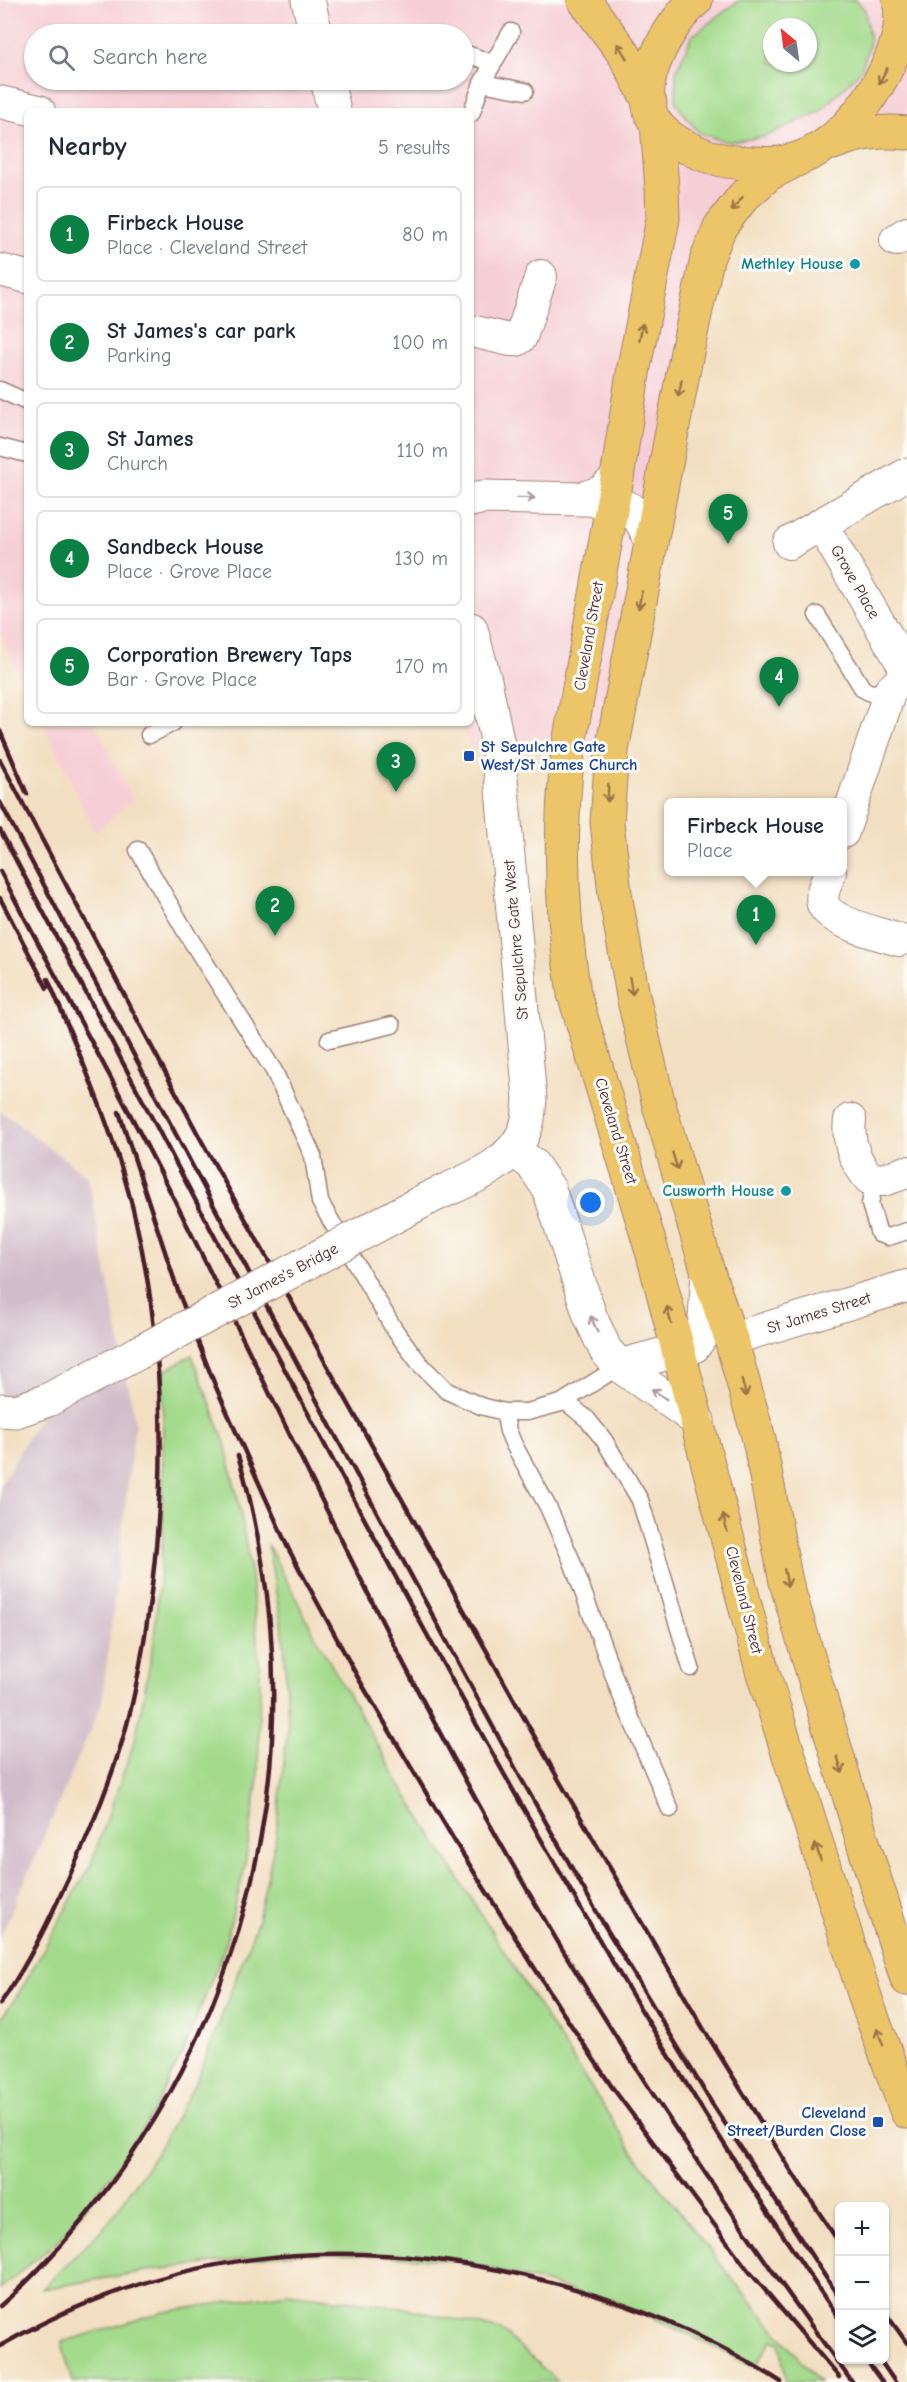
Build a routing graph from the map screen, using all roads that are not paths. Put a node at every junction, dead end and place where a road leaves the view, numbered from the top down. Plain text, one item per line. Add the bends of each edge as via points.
1 (308, 0) edge
2 (584, 0) edge
3 (696, 0) edge
4 (899, 0) edge
5 (907, 10) edge
6 (314, 24) edge
7 (511, 32) dead end
8 (474, 57) edge
9 (492, 63) junction
10 (482, 82) junction
11 (329, 90) edge
12 (525, 91) dead end
13 (0, 102) edge
14 (26, 108) edge
15 (333, 108) edge
16 (473, 108) edge
17 (653, 113) junction
18 (907, 133) edge
19 (810, 153) junction
20 (0, 270) edge
21 (24, 276) edge
22 (541, 276) dead end
23 (474, 332) edge
24 (0, 390) edge
25 (24, 401) edge
26 (0, 447) edge
27 (24, 453) edge
28 (907, 474) edge
29 (604, 493) junction
30 (474, 499) edge
31 (821, 524) junction
32 (651, 543) junction
33 (789, 543) dead end
34 (817, 615) dead end
35 (474, 640) edge
36 (901, 679) edge
37 (167, 726) edge
38 (148, 735) dead end
39 (847, 821) edge
40 (138, 850) dead end
41 (829, 876) edge
42 (899, 940) dead end
43 (392, 1025) dead end
44 (329, 1040) dead end
45 (850, 1120) dead end
46 (514, 1150) junction
47 (907, 1172) edge
48 (875, 1179) junction
49 (427, 1199) joint
50 (907, 1231) edge
51 (708, 1272) junction
52 (907, 1286) edge
53 (731, 1339) junction
54 (678, 1351) junction
55 (620, 1366) junction
56 (566, 1401) junction
57 (504, 1412) junction
58 (2, 1414) edge
59 (698, 1421) junction
60 (691, 1668) dead end
61 (670, 1809) dead end
62 (907, 1979) edge
63 (907, 2112) edge

1 - 6 street
17 -> 2 highway via 624,54
3 - 17 highway via 673,27 656,57 650,79
4 - 5 highway
4 -> 19 highway via 899,38 882,78 855,118
7 - 9 lane
8 - 9 lane
9 - 10 lane
10 - 12 lane
10 - 16 lane
11 - 15 street
13 - 14 street
17 - 19 highway via 677,141 714,159 779,163
29 -> 17 highway, Cleveland Street via 663,219
18 - 19 highway via 855,134
19 -> 32 highway via 769,174 743,196 720,227 711,247
20 - 21 street
22 - 23 street via 521,337 510,340
24 - 25 lane
26 - 27 lane
28 - 31 street
30 -> 29 street
29 - 32 street via 643,521
54 -> 29 highway, Cleveland Street via 574,994 567,952 561,826
31 - 33 street
31 - 36 street, Grove Place
32 -> 51 highway via 612,750 609,856 633,996 659,1105
34 - 36 lane via 863,689 871,693
35 - 46 street, St Sepulchre Gate West via 498,745 530,1099 526,1127
36 - 39 street
37 - 38 lane
40 - 57 lane via 274,1071 313,1156 320,1202 394,1329 447,1391
41 - 42 street via 822,895 830,913 839,920
43 - 44 lane
45 - 48 street via 848,1135 853,1151 865,1173
46 - 49 street, St Sepulchre Gate West via 490,1168
55 -> 46 street via 606,1351 590,1316 549,1189 532,1164
47 - 48 street
48 - 50 lane via 870,1204 879,1234 888,1237
49 - 58 street, St James's Bridge, bridge via 48,1400
51 - 53 highway
51 - 54 street via 704,1332 694,1346
52 - 53 street, St James Street
53 -> 62 highway via 759,1439 786,1582
54 - 55 street
54 - 59 highway, Cleveland Street
55 - 56 lane
59 -> 55 street
56 - 57 lane via 527,1412
56 - 60 lane via 604,1440 640,1500
57 - 61 lane via 514,1445 549,1508 571,1559 620,1693
63 -> 59 highway, Cleveland Street via 863,1991 766,1681

